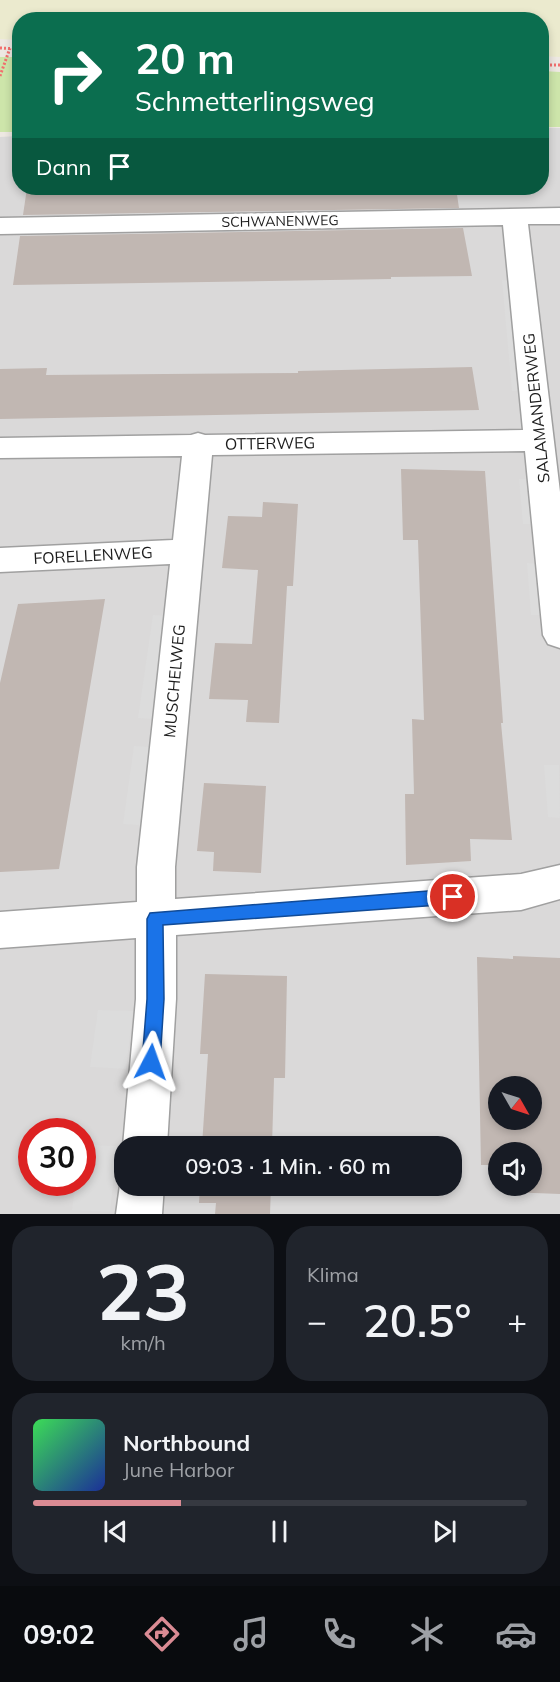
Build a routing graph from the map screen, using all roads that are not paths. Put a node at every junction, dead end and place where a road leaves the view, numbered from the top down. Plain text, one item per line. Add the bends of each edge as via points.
1 (560, 216) edge
2 (515, 217) junction
3 (0, 226) edge
4 (540, 440) junction
5 (198, 443) junction
6 (0, 448) edge
7 (186, 551) junction
8 (0, 560) edge
9 (560, 635) edge
10 (560, 882) edge
11 (155, 919) junction
12 (0, 930) edge
13 (145, 1136) edge
14 (140, 1196) edge
15 (139, 1214) edge

1 - 2 street, SCHWANENWEG
2 - 3 street, SCHWANENWEG
2 - 4 street, SALAMANDERWEG
4 - 5 street, OTTERWEG
4 - 9 street, SALAMANDERWEG
5 - 6 street, OTTERWEG
5 - 7 street, MUSCHELWEG
7 - 8 street, FORELLENWEG
7 - 11 street, MUSCHELWEG via 156,867
10 - 11 street via 521,892
11 - 12 street
11 - 13 street, MUSCHELWEG via 156,999
14 - 15 street

